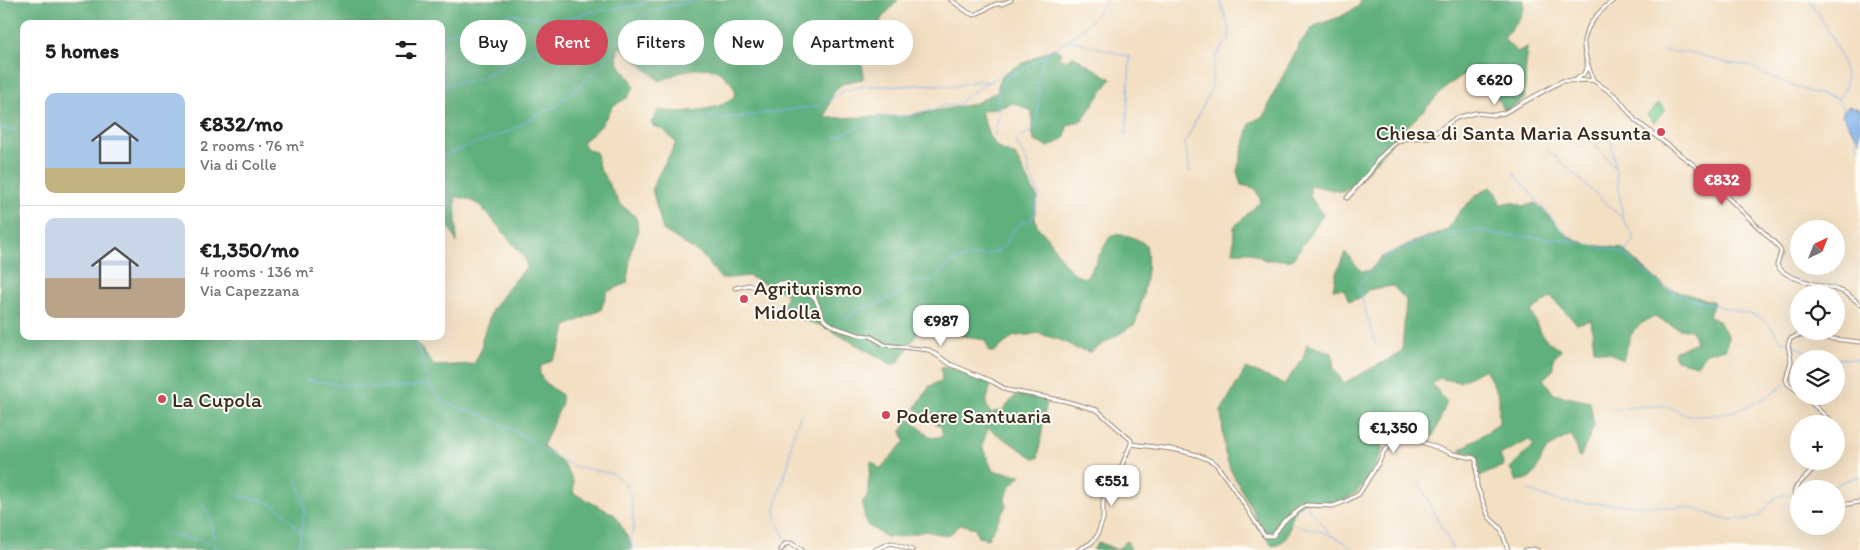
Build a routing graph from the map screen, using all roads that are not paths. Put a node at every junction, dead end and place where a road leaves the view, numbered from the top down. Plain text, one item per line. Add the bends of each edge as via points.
1 (951, 0) edge
2 (1011, 0) edge
3 (1614, 0) edge
4 (1588, 64) junction
5 (1593, 80) junction
6 (1574, 81) junction
7 (1347, 198) dead end
8 (735, 288) dead end
9 (1860, 304) edge
10 (1860, 342) edge
11 (1790, 352) edge
12 (1790, 365) edge
13 (1790, 385) edge
14 (1814, 405) edge
15 (1824, 415) edge
16 (1131, 442) junction
17 (1812, 470) edge
18 (1803, 480) edge
19 (1860, 502) edge
20 (1845, 504) edge
21 (780, 550) edge
22 (802, 550) edge
23 (874, 550) edge
24 (912, 550) edge
25 (1078, 550) edge
26 (1508, 550) edge
27 (1525, 550) edge
28 (1537, 550) edge

1 - 2 street via 969,13 978,14
3 - 4 street via 1605,6 1588,29 1584,42
4 - 5 street
4 - 6 street via 1583,75
5 - 6 street
5 - 9 street via 1619,99 1635,120 1694,165 1778,246 1781,253 1777,265 1779,270 1800,281 1843,291
6 - 7 street via 1562,81 1504,113 1475,113 1456,118 1429,137 1403,139 1379,158
8 - 16 street via 749,286 762,290 781,283 804,289 815,298 824,320 838,328 870,336 885,345 929,350 950,364 1007,390 1097,410
10 - 11 street via 1798,335 1789,343
12 - 13 street via 1786,380
14 - 15 street
16 - 25 street via 1103,501 1103,519 1097,536 1092,543
16 - 26 street via 1188,453 1216,464 1263,534 1269,537 1306,505 1333,506 1354,498 1389,445 1398,439 1417,440 1476,460 1477,486 1489,517 1501,529
17 - 18 street
19 - 20 street
21 - 22 street via 791,542
23 - 24 street via 891,543
27 - 28 street

